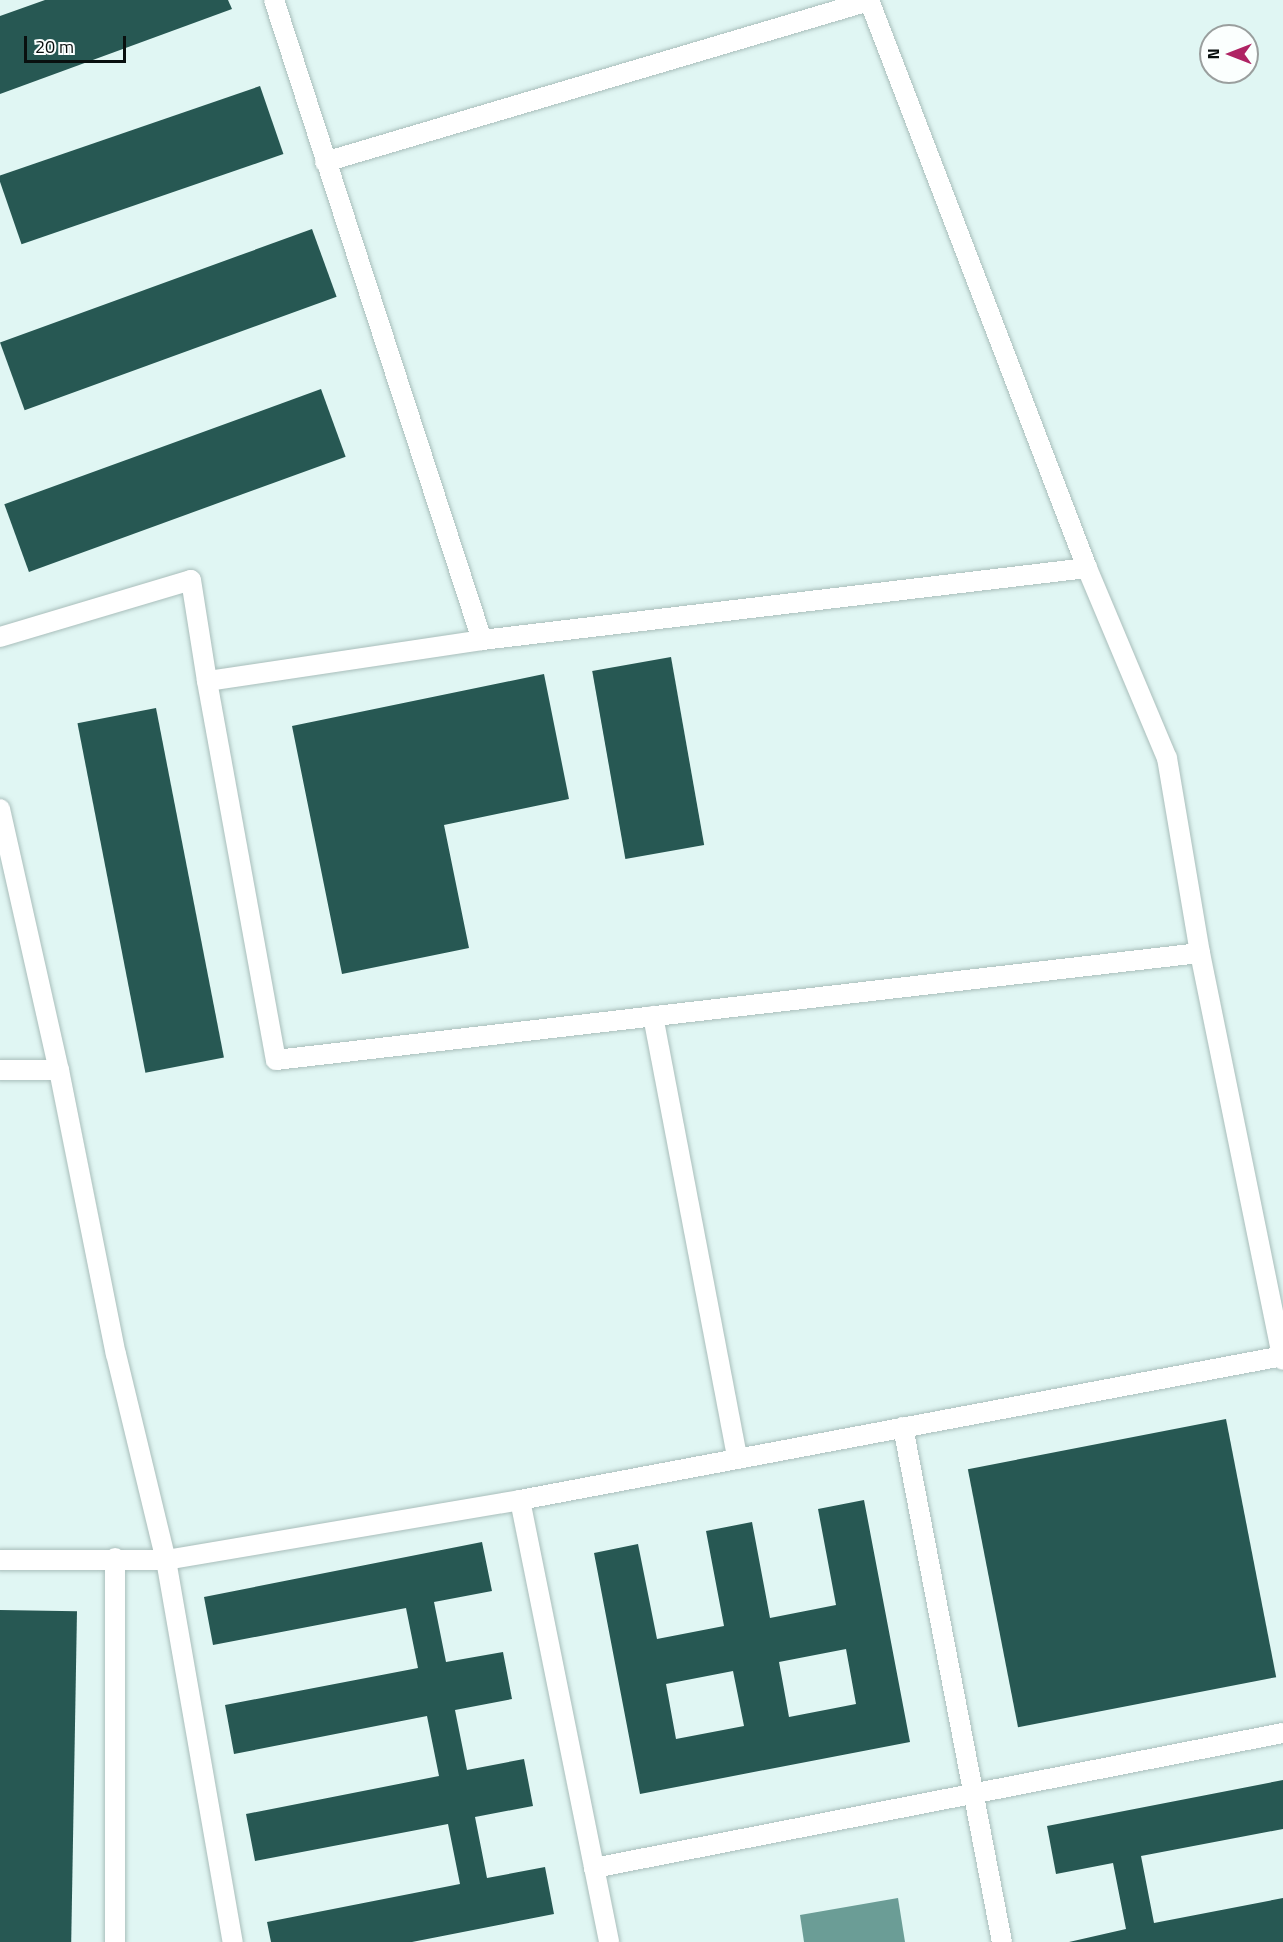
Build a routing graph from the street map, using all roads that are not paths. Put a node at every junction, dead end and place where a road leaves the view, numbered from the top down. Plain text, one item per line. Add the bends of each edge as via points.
1 (274, 0) edge
2 (869, 0) edge
3 (325, 162) junction
4 (1087, 568) junction
5 (0, 637) edge
6 (482, 640) junction
7 (207, 681) junction
8 (0, 809) edge
9 (1200, 953) junction
10 (653, 1016) junction
11 (0, 1070) edge
12 (58, 1070) junction
13 (1283, 1358) edge
14 (903, 1427) junction
15 (737, 1456) junction
16 (520, 1500) junction
17 (115, 1558) junction
18 (0, 1560) edge
19 (166, 1560) junction
20 (1283, 1733) edge
21 (975, 1793) junction
22 (594, 1868) junction
23 (115, 1942) edge
24 (233, 1942) edge
25 (609, 1942) edge
26 (1002, 1942) edge

1 - 3 lane
2 - 3 lane
2 - 4 lane
3 - 6 lane
4 - 6 lane
4 - 9 lane via 1167,758
5 - 7 lane via 191,580
6 - 7 lane
7 - 10 lane via 276,1060
8 - 12 lane
9 - 10 lane
9 - 13 lane
10 - 15 lane
11 - 12 lane
12 - 19 lane via 116,1354
13 - 14 lane
14 - 15 lane
14 - 21 lane
15 - 16 lane
16 - 19 lane
16 - 22 lane
17 - 18 lane
17 - 19 lane
17 - 23 lane
19 - 24 lane
20 - 21 lane
21 - 22 lane
21 - 26 lane
22 - 25 lane

